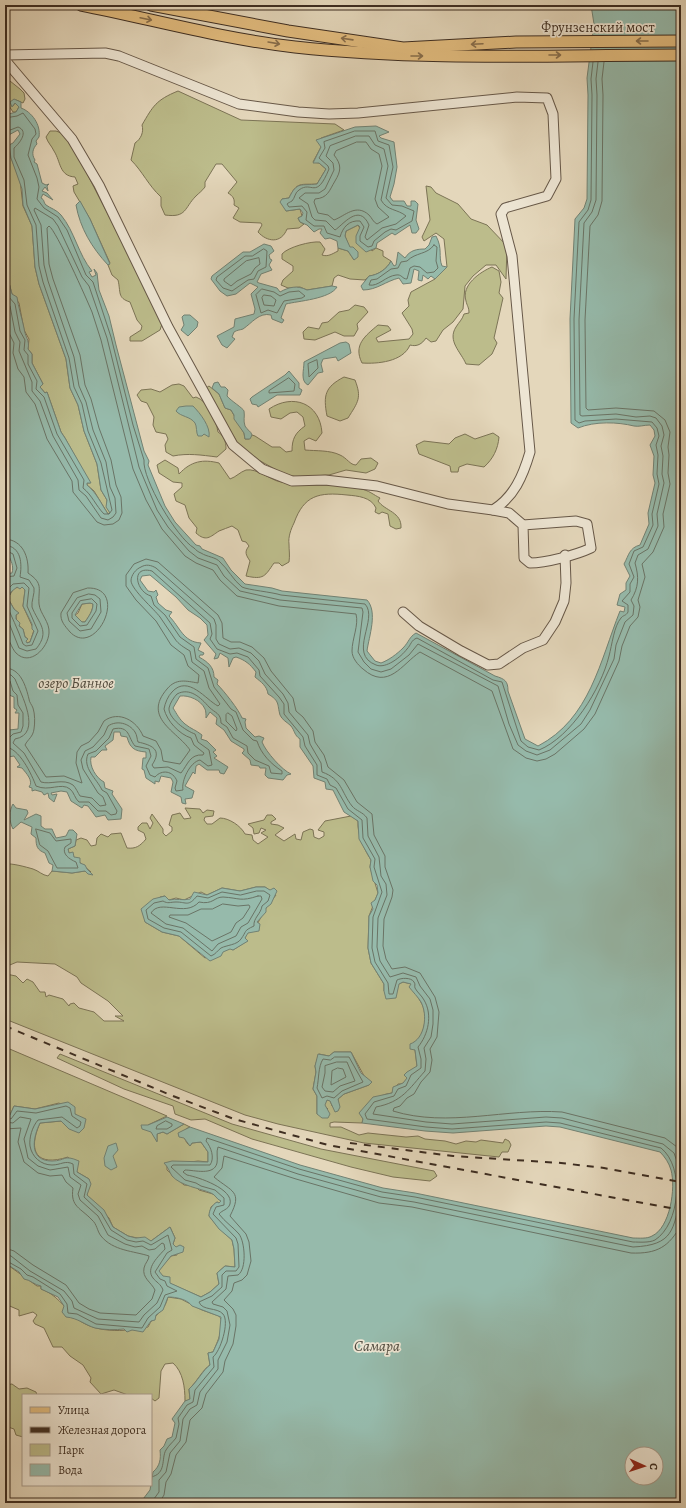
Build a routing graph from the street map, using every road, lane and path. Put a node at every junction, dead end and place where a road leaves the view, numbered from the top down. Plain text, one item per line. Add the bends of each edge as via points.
1 (81, 5) edge
2 (151, 5) edge
3 (681, 41) edge
4 (5, 55) edge
5 (681, 55) edge
6 (5, 60) edge
7 (494, 510) junction
8 (523, 525) junction
9 (565, 555) junction
10 (403, 612) dead end

1 -> 5 main road, Фрунзенский мост via 294,47 407,56
3 -> 2 main road, Фрунзенский мост via 516,42 403,48 288,31
4 - 7 street via 105,52 239,104 313,113 358,114 517,97 547,98 554,114 556,179 547,196 505,208 501,214 512,256 530,452 525,470 514,491 506,502
6 - 7 street via 72,140 99,185 168,327 233,445 262,469 292,481 325,480 377,486 448,504
7 - 8 street via 509,513
8 - 9 street via 524,558 530,563
8 - 9 street via 576,521 587,524 591,548
9 - 10 street via 565,595 555,622 543,640 523,648 499,664 488,665 461,651 419,626

